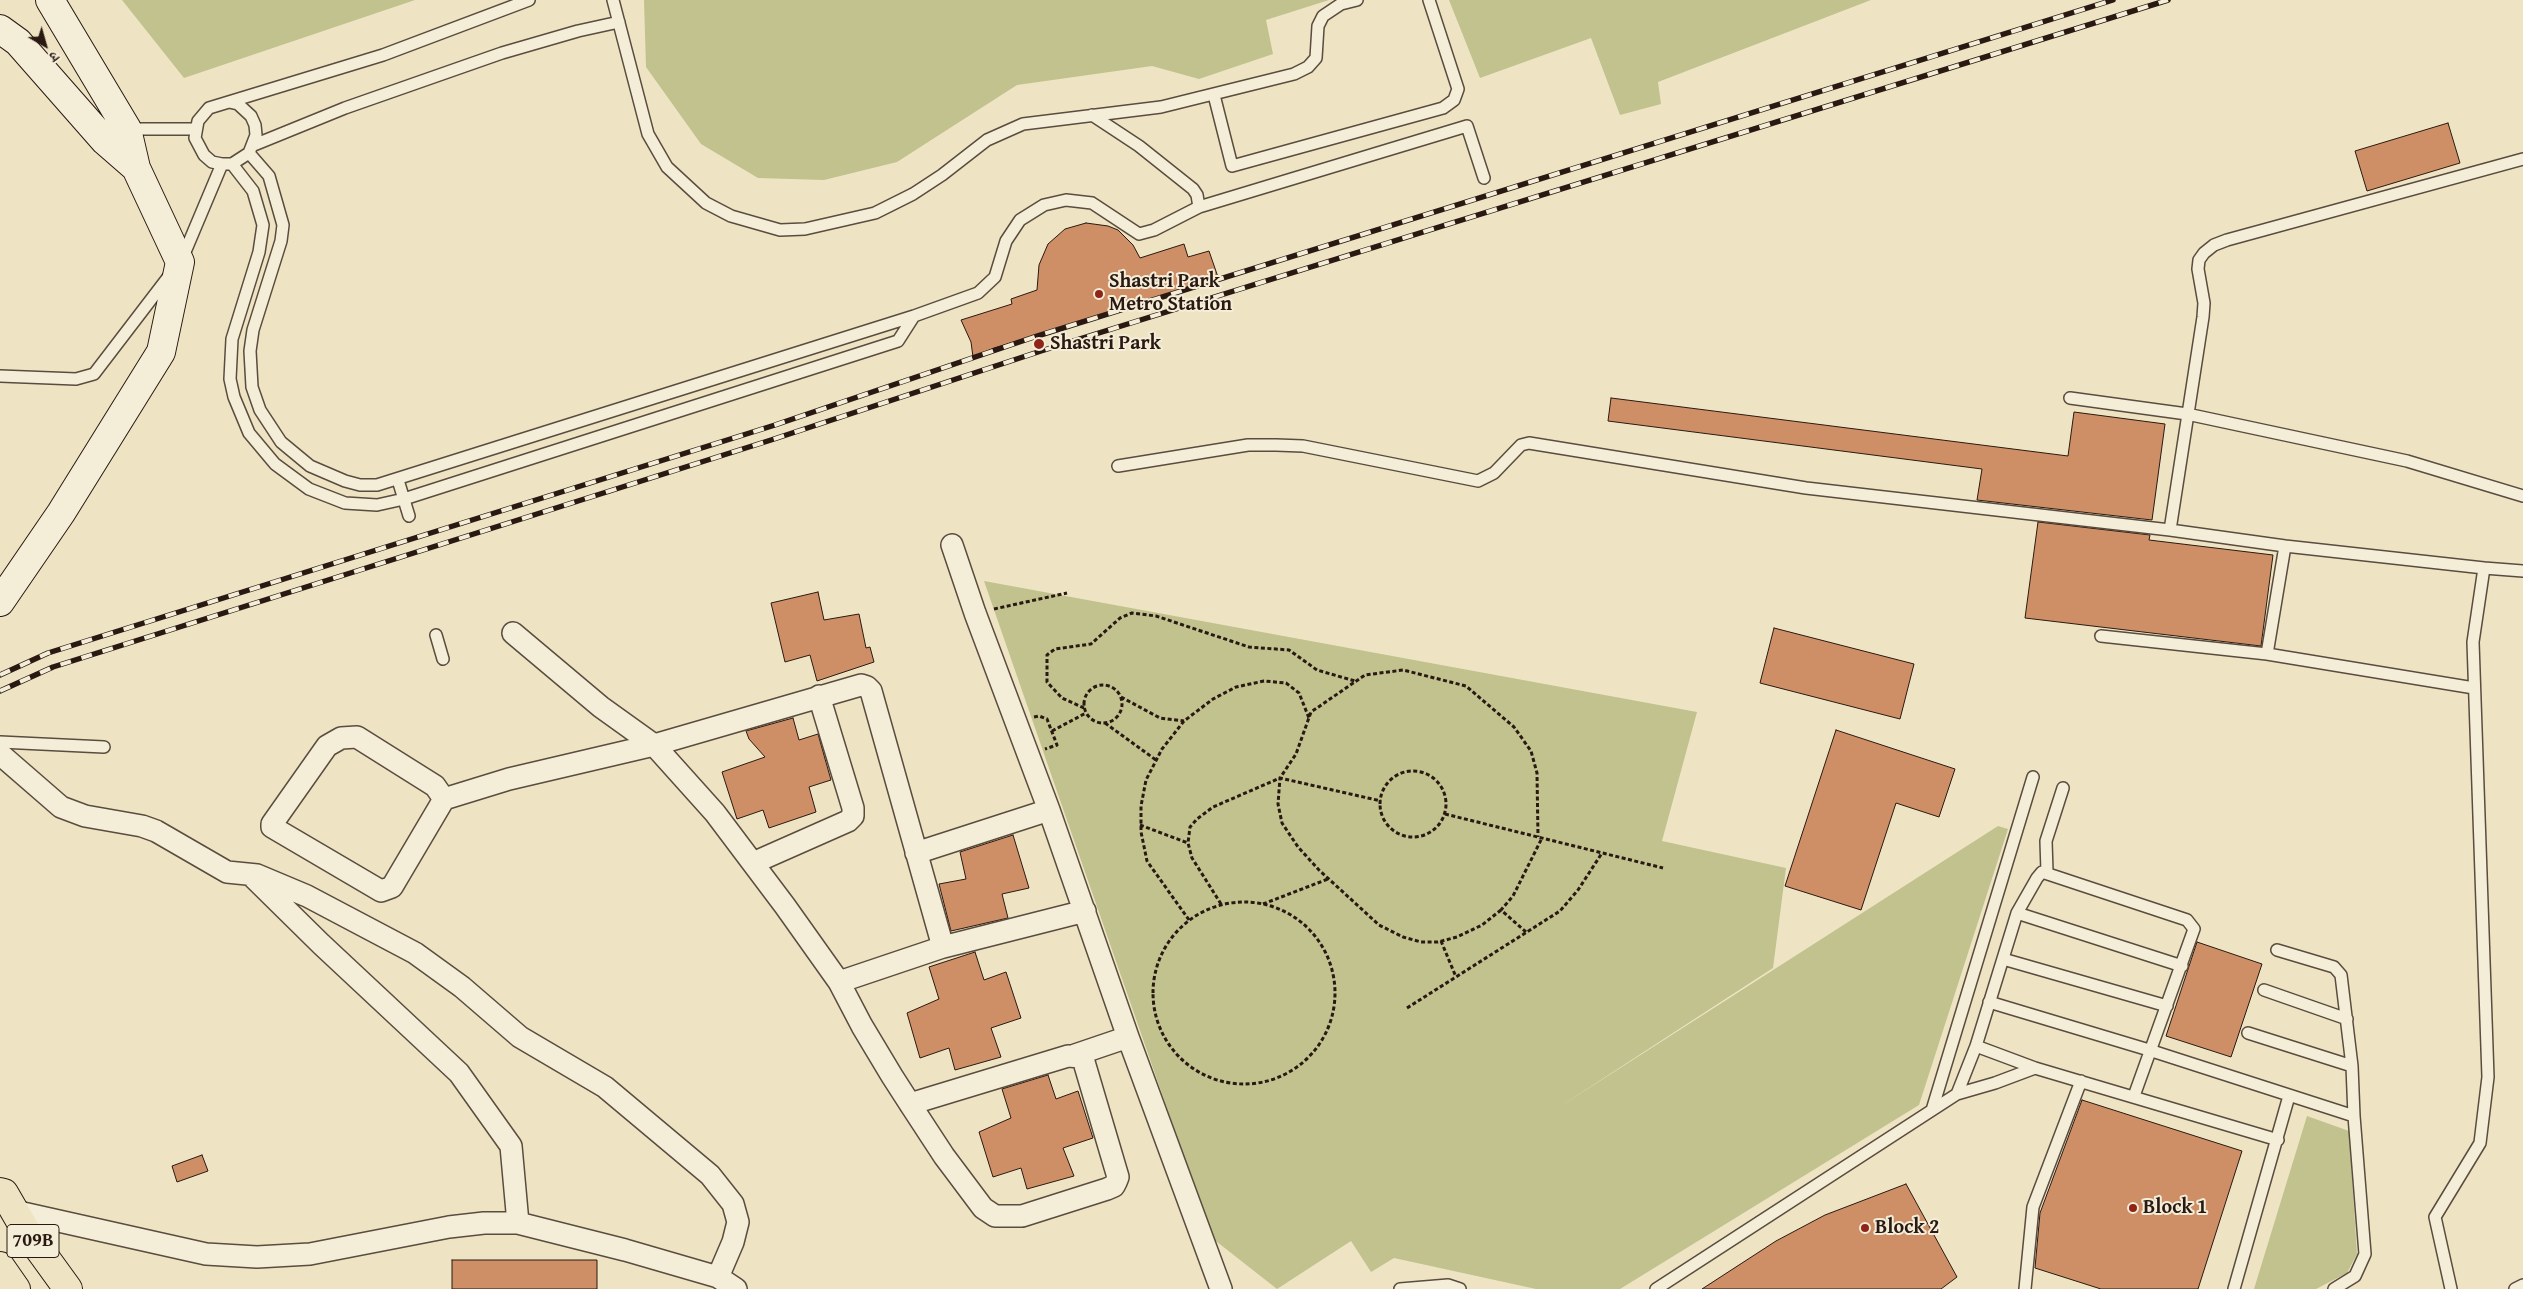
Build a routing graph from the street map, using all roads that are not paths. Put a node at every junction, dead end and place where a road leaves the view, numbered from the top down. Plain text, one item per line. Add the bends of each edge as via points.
1 (50, 0) edge
2 (529, 0) edge
3 (613, 0) edge
4 (1357, 0) edge
5 (1429, 0) edge
6 (619, 22) junction
7 (0, 29) edge
8 (1214, 95) junction
9 (230, 102) junction
10 (1092, 115) junction
11 (127, 129) junction
12 (195, 129) junction
13 (252, 149) junction
14 (2523, 159) edge
15 (227, 164) junction
16 (136, 168) junction
17 (1484, 178) dead end
18 (1199, 207) junction
19 (180, 262) junction
20 (914, 316) junction
21 (0, 376) edge
22 (2070, 398) dead end
23 (2187, 414) junction
24 (1118, 466) dead end
25 (398, 480) junction
26 (2523, 496) edge
27 (404, 499) junction
28 (409, 516) dead end
29 (2170, 530) junction
30 (952, 546) dead end
31 (2284, 546) junction
32 (2484, 568) junction
33 (2523, 572) edge
34 (0, 602) edge
35 (513, 633) dead end
36 (436, 635) dead end
37 (2101, 636) dead end
38 (2267, 654) junction
39 (443, 659) dead end
40 (2474, 688) junction
41 (819, 696) junction
42 (0, 742) edge
43 (654, 745) junction
44 (104, 747) dead end
45 (0, 754) edge
46 (2032, 777) dead end
47 (2063, 788) dead end
48 (444, 798) junction
49 (1049, 810) junction
50 (916, 853) junction
51 (753, 863) junction
52 (2047, 872) junction
53 (250, 874) junction
54 (1085, 911) junction
55 (2017, 914) junction
56 (942, 947) junction
57 (2277, 950) dead end
58 (2003, 959) junction
59 (2182, 966) junction
60 (839, 982) junction
61 (2264, 990) dead end
62 (1989, 1002) junction
63 (2167, 1006) junction
64 (2346, 1019) junction
65 (2248, 1033) dead end
66 (1128, 1038) junction
67 (1976, 1046) junction
68 (2149, 1050) junction
69 (1074, 1055) junction
70 (2352, 1066) junction
71 (2034, 1068) junction
72 (2081, 1082) junction
73 (1957, 1094) junction
74 (2134, 1096) junction
75 (2289, 1096) junction
76 (910, 1104) junction
77 (1932, 1110) junction
78 (2354, 1116) junction
79 (2278, 1140) junction
80 (7, 1202) edge
81 (42, 1219) junction
82 (518, 1224) junction
83 (0, 1266) edge
84 (718, 1277) junction
85 (2523, 1285) edge
86 (16, 1289) edge
87 (68, 1289) edge
88 (81, 1289) edge
89 (736, 1289) edge
90 (1221, 1289) edge
91 (1400, 1289) edge
92 (1460, 1289) edge
93 (1656, 1289) edge
94 (2025, 1289) edge
95 (2234, 1289) edge
96 (2334, 1289) edge
97 (2451, 1289) edge
98 (2515, 1289) edge

1 - 11 street
2 - 9 lane via 383,55
3 - 6 lane
4 - 8 lane via 1341,4 1323,16 1318,26 1316,58 1308,67 1294,74
5 - 8 lane via 1458,89 1454,100 1443,108 1232,166
6 - 10 lane via 648,134 667,167 706,203 731,216 780,230 805,229 875,213 942,176 987,140 1023,124
6 - 13 lane via 502,53 345,108
7 - 16 street via 18,42 105,141
8 - 10 lane via 1161,107
9 - 12 lane via 208,108
9 - 13 lane via 238,104 251,116 255,125
10 - 18 lane via 1139,146 1193,189
11 - 12 lane
11 - 16 street
12 - 15 lane via 198,148 204,156
13 - 15 lane
13 - 25 lane via 269,176 284,225 250,350 252,387 260,410 293,454 328,475 360,485
14 - 23 lane via 2214,245 2199,260 2203,317
15 - 19 lane
15 - 27 lane via 253,190 263,225 259,252 232,339 230,357 234,397 249,433 275,464 308,489 358,505 377,506
16 - 19 street
17 - 18 lane via 1467,126
18 - 20 lane via 1154,230 1139,234 1092,203 1066,200 1044,204 1020,220 1006,241 995,277 988,285 978,293
19 - 21 lane via 94,374 76,379
19 - 34 street via 162,352 61,513
20 - 25 lane
20 - 27 lane via 898,341
22 - 23 lane
23 - 26 lane via 2407,461
23 - 29 lane
24 - 29 lane via 1248,445 1302,446 1478,481 1494,473 1521,445 1530,443 1806,488
25 - 27 lane
27 - 28 lane
29 - 31 lane
30 - 49 street
31 - 32 lane
31 - 38 lane
32 - 33 lane
32 - 40 lane via 2473,642
35 - 43 street via 601,707
36 - 39 lane
37 - 38 lane
38 - 40 lane
40 - 97 lane via 2488,1077 2480,1143 2434,1217
41 - 43 street
41 - 50 street via 861,685 871,691
41 - 51 street via 853,816
42 - 44 lane
43 - 48 street via 509,779
43 - 51 street via 715,813
45 - 53 street via 61,807 85,816 142,826 227,872
46 - 77 lane
47 - 52 lane via 2046,841
48 - 48 street via 435,786 357,737 341,738 327,746 272,827 381,891 392,887
49 - 50 street
49 - 54 street
50 - 56 street
51 - 60 street
52 - 55 lane via 2036,878
52 - 59 lane via 2190,922 2194,932
53 - 82 street via 460,1073 511,1146
53 - 84 street via 306,896 415,953 462,987 520,1037 605,1087 704,1169 733,1204 738,1222 734,1242
54 - 56 street
54 - 66 street
55 - 58 lane
55 - 59 lane
56 - 60 street
57 - 64 lane via 2338,970
58 - 62 lane
58 - 63 lane
59 - 63 lane
60 - 76 street
61 - 64 lane
62 - 67 lane
62 - 68 lane
63 - 68 lane
64 - 70 lane
65 - 70 lane
66 - 69 street
66 - 90 street
67 - 71 lane
67 - 73 lane
68 - 74 lane
68 - 75 lane
69 - 76 street
69 - 76 street via 1084,1062 1118,1177 1114,1186 1107,1189 1022,1216 995,1216 983,1208 969,1193
70 - 78 lane
71 - 72 lane
71 - 73 lane
72 - 74 lane
72 - 94 lane via 2034,1207
73 - 77 lane
74 - 79 lane
75 - 78 lane
75 - 79 lane
77 - 93 lane
78 - 96 lane via 2366,1254 2355,1276
79 - 95 lane
80 - 81 street
80 - 87 highway, 709B
81 - 82 street via 206,1254 257,1257 310,1254 449,1227
81 - 88 street via 59,1262
82 - 84 street
83 - 86 highway
84 - 89 street
85 - 98 lane
91 - 92 lane via 1448,1286

